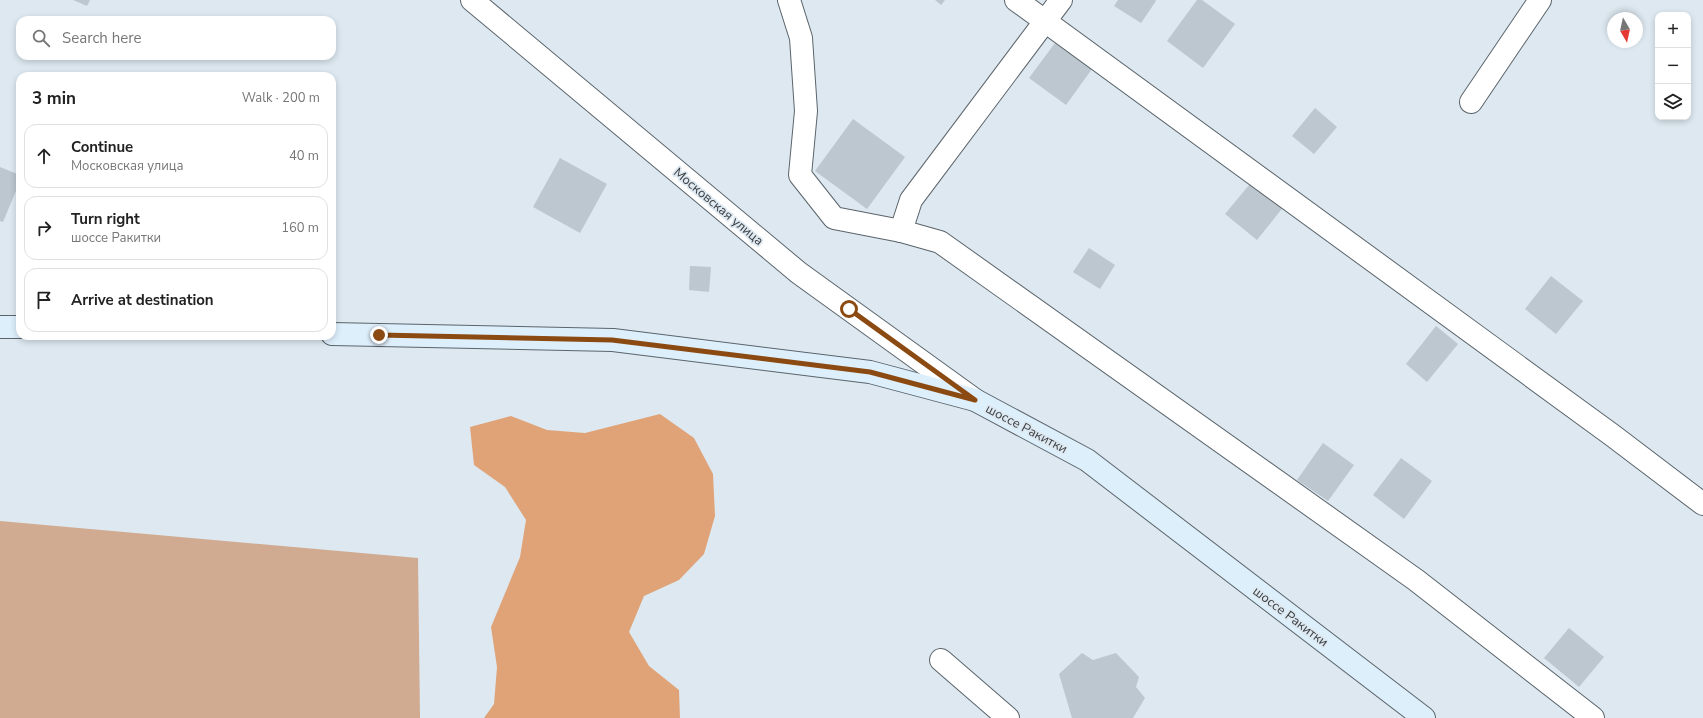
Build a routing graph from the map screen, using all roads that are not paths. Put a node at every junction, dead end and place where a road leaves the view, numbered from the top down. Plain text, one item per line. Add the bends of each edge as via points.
1 (472, 0) edge
2 (789, 0) edge
3 (1016, 0) edge
4 (1061, 0) edge
5 (1540, 0) edge
6 (1046, 22) junction
7 (1471, 102) dead end
8 (901, 231) junction
9 (0, 327) edge
10 (16, 327) edge
11 (336, 334) edge
12 (975, 400) junction
13 (1703, 504) edge
14 (941, 660) dead end
15 (1008, 718) edge
16 (1424, 718) edge
17 (1593, 718) edge

1 - 12 street, Московская улица via 799,273
2 - 8 street via 802,38 806,111 800,175 834,218
3 - 6 street
4 - 6 street
5 - 7 street
6 - 8 street via 911,200
6 - 13 street
8 - 17 street via 940,242 1416,580
9 - 10 main road
11 - 12 main road, шоссе Ракитки via 612,340 870,372
12 - 16 main road, шоссе Ракитки via 1087,460
14 - 15 street

